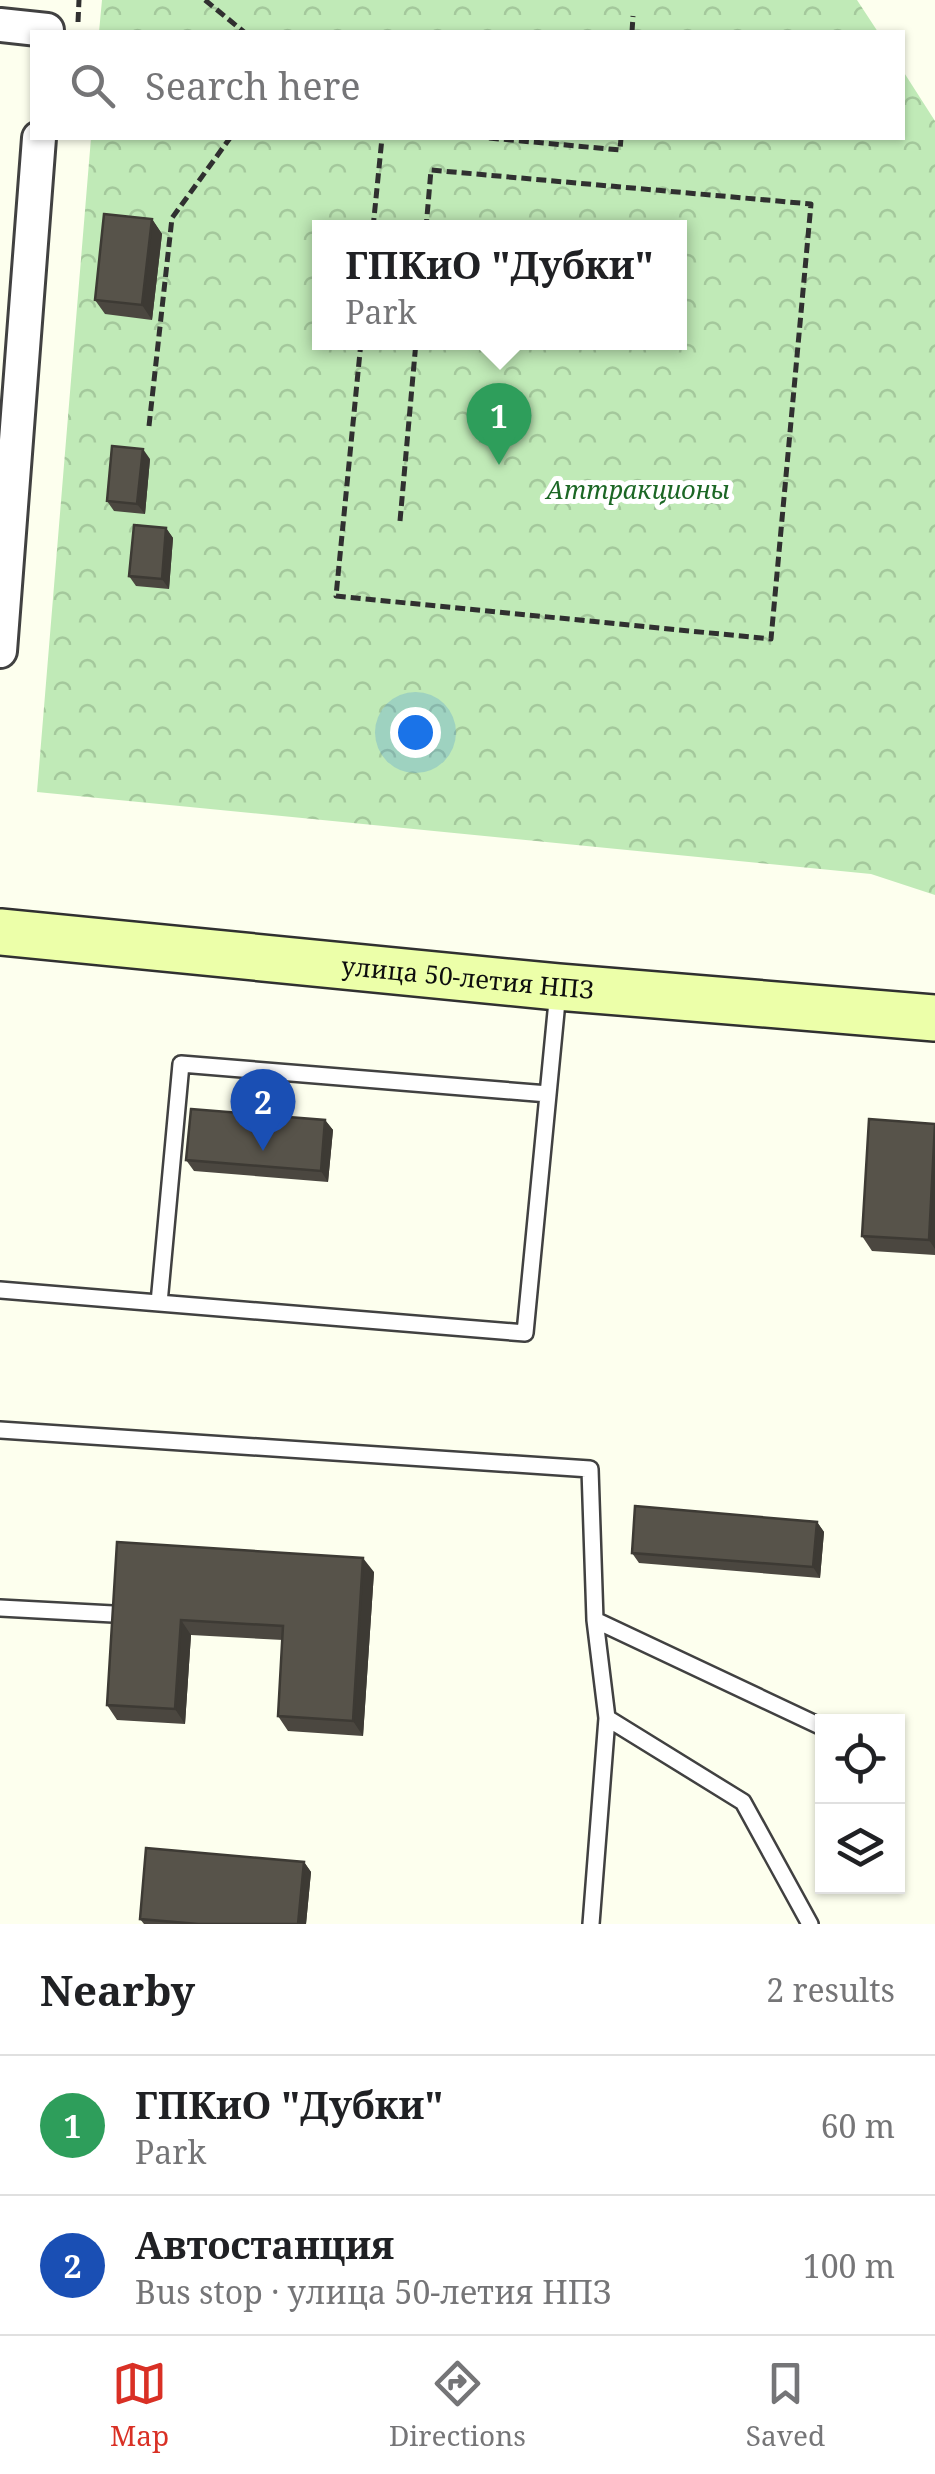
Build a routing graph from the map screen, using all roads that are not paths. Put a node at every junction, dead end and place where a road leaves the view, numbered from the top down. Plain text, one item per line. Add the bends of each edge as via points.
1 (0, 25) edge
2 (41, 30) edge
3 (39, 140) edge
4 (3, 579) edge
5 (0, 651) edge
6 (0, 932) edge
7 (558, 987) junction
8 (935, 1018) edge
9 (548, 1094) junction
10 (0, 1290) edge
11 (159, 1303) junction
12 (0, 1430) edge
13 (0, 1608) edge
14 (113, 1614) edge
15 (595, 1620) junction
16 (607, 1718) junction
17 (815, 1724) edge
18 (591, 1924) edge
19 (810, 1924) edge

1 - 2 street
3 - 4 street
4 - 5 street
6 - 7 main road, улица 50-летия НПЗ
7 - 8 main road, улица 50-летия НПЗ
7 - 9 lane
9 - 11 lane via 525,1333
9 - 11 lane via 181,1064
10 - 11 lane
12 - 15 lane via 590,1469
13 - 14 lane
15 - 16 lane
15 - 17 lane
16 - 18 lane
16 - 19 lane via 743,1802

